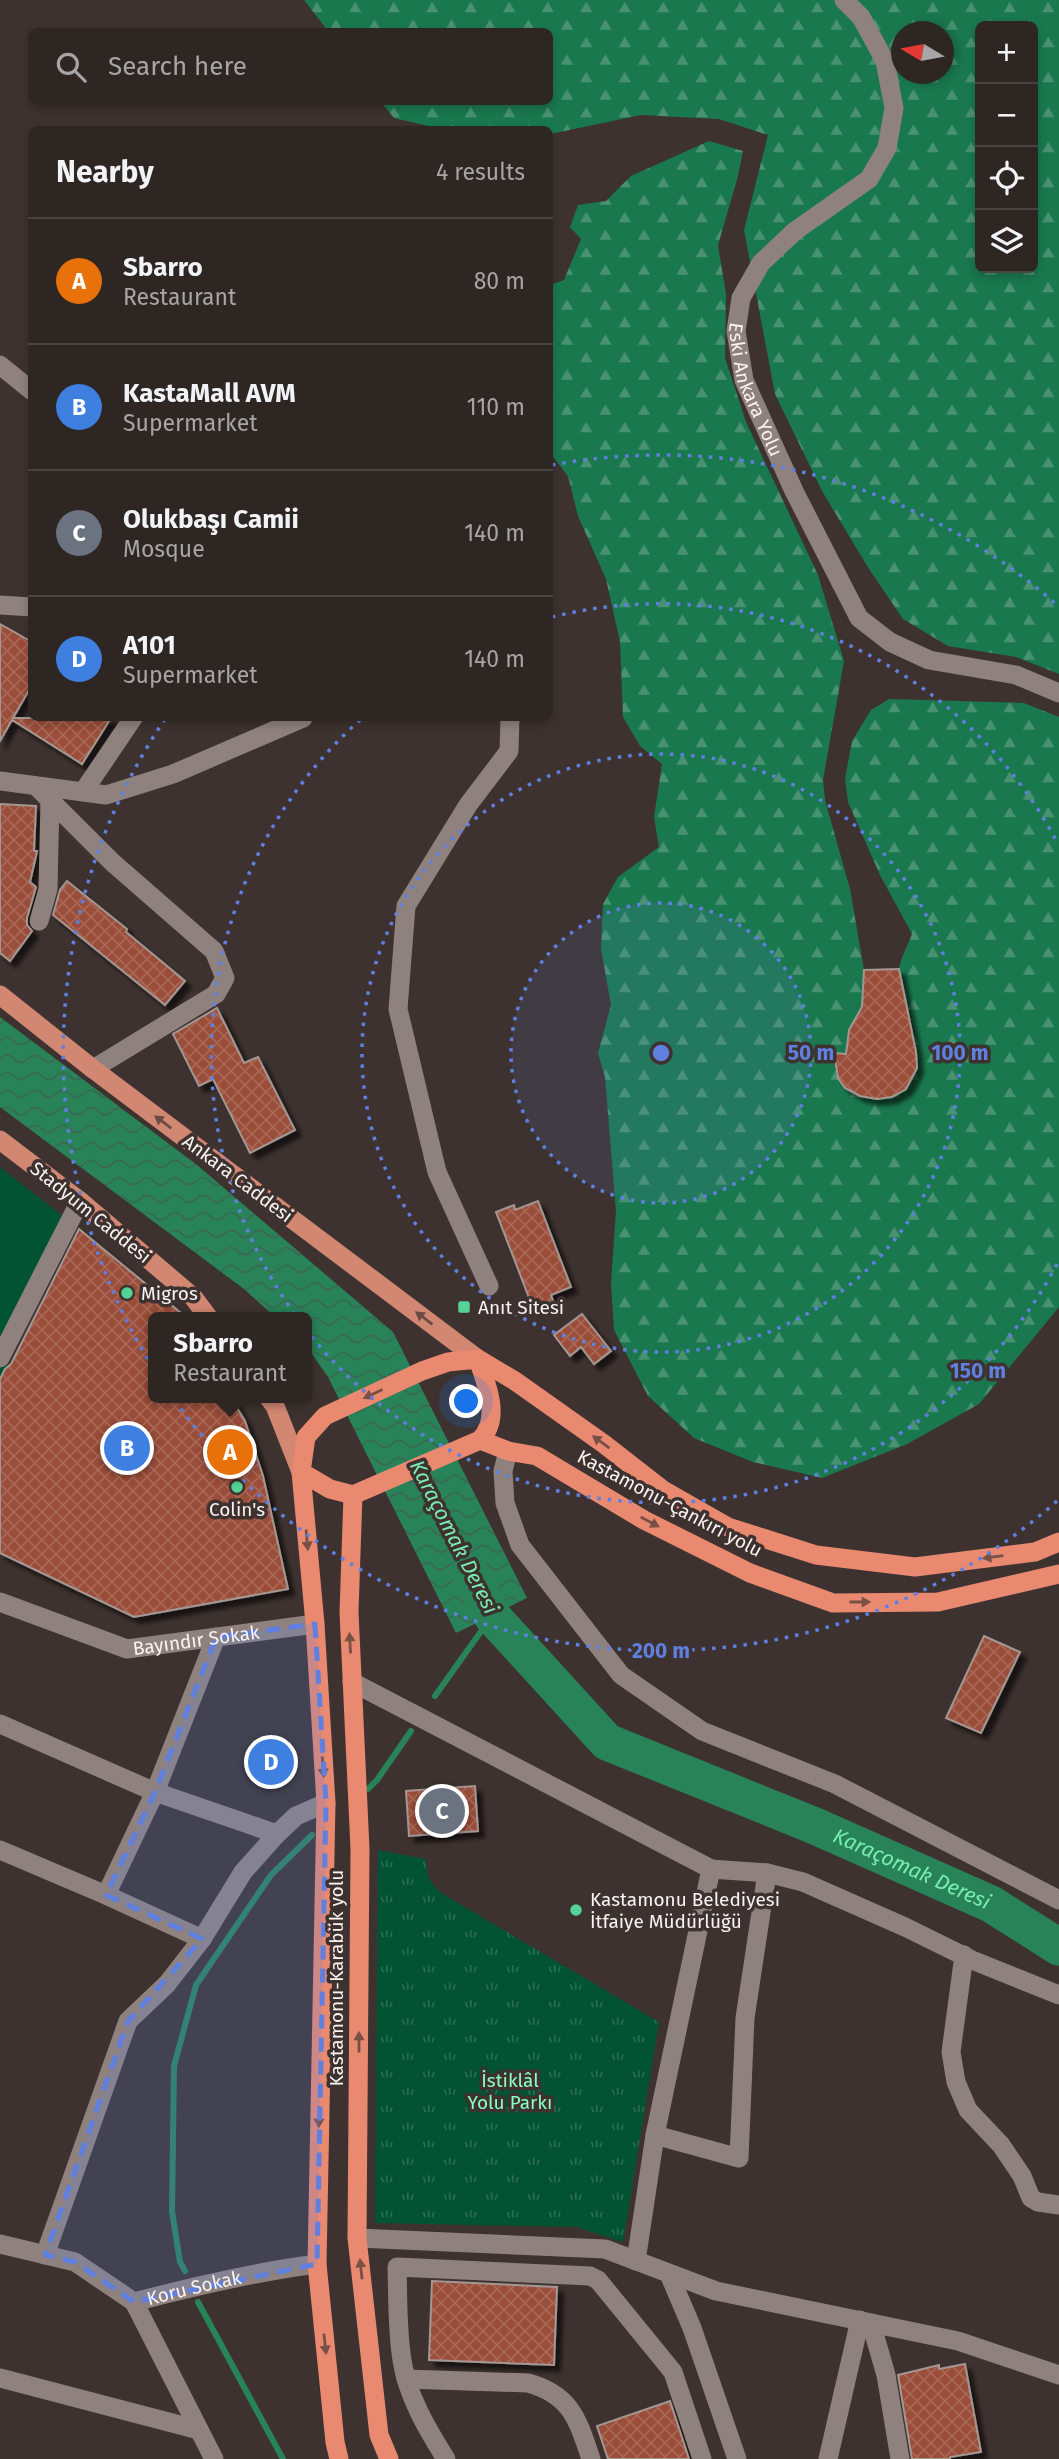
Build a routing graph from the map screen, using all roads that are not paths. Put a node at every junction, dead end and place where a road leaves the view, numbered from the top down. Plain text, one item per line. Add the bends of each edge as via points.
1 (844, 0) edge
2 (0, 365) edge
3 (28, 388) edge
4 (0, 605) edge
5 (28, 607) edge
6 (1059, 692) edge
7 (130, 721) edge
8 (296, 721) edge
9 (510, 721) edge
10 (0, 781) edge
11 (36, 786) junction
12 (83, 792) junction
13 (50, 800) junction
14 (39, 921) dead end
15 (0, 995) edge
16 (93, 1069) junction
17 (0, 1140) edge
18 (80, 1201) junction
19 (489, 1286) dead end
20 (204, 1312) edge
21 (0, 1358) edge
22 (478, 1359) junction
23 (273, 1403) edge
24 (480, 1440) junction
25 (508, 1451) junction
26 (302, 1472) junction
27 (353, 1495) junction
28 (1059, 1542) edge
29 (1059, 1574) edge
30 (0, 1602) edge
31 (315, 1624) junction
32 (216, 1637) junction
33 (352, 1682) junction
34 (0, 1724) edge
35 (155, 1792) junction
36 (326, 1802) junction
37 (276, 1834) junction
38 (0, 1850) edge
39 (711, 1869) junction
40 (767, 1873) junction
41 (106, 1895) junction
42 (1059, 1900) edge
43 (202, 1939) junction
44 (964, 1955) junction
45 (1059, 1995) edge
46 (655, 2135) junction
47 (1059, 2205) edge
48 (357, 2238) junction
49 (396, 2240) junction
50 (0, 2244) edge
51 (45, 2255) junction
52 (636, 2261) junction
53 (317, 2264) junction
54 (397, 2267) junction
55 (668, 2274) junction
56 (134, 2302) junction
57 (866, 2322) junction
58 (1059, 2375) edge
59 (0, 2378) edge
60 (406, 2379) junction
61 (199, 2430) junction
62 (379, 2435) junction
63 (214, 2459) edge
64 (339, 2459) edge
65 (389, 2459) edge
66 (397, 2459) edge
67 (446, 2459) edge
68 (591, 2459) edge
69 (702, 2459) edge
70 (737, 2459) edge
71 (828, 2459) edge
72 (900, 2459) edge

1 - 6 street, Eski Ankara Yolu via 861,17 885,61 894,108 887,148 869,179 795,232 761,263 741,298 736,331 744,380 859,618 890,642 929,660 1016,675
2 - 3 street
4 - 5 street
7 - 12 street
8 - 12 street via 173,774 106,795
9 - 19 street via 509,751 468,805 406,906 398,1009 437,1172
10 - 11 street
11 - 12 street
11 - 13 street
13 - 14 street via 48,888
13 - 16 street via 112,862 214,951 225,978 216,994
15 - 16 main road, Ankara Caddesi
22 -> 16 main road, Ankara Caddesi
17 - 18 main road, Stadyum Caddesi
18 - 20 main road, Stadyum Caddesi via 193,1297
18 - 21 street
22 - 24 highway via 492,1408 487,1433
22 -> 26 highway via 422,1371 325,1416 306,1437
28 -> 22 highway, Kastamonu-Çankırı yolu via 1035,1552 915,1567 816,1555 728,1527 663,1490 593,1436
23 - 26 main road
24 - 25 highway, Kastamonu-Çankırı yolu
24 - 27 highway
25 -> 29 highway, Kastamonu-Çankırı yolu via 537,1456 644,1520 750,1573 833,1603 938,1602
25 - 42 street via 503,1471 505,1503 520,1545 621,1675 702,1731 835,1784
26 - 27 highway via 330,1489
26 -> 31 highway
33 -> 27 highway, Kastamonu-Karabük yolu
30 - 32 street, Bayındır Sokak via 127,1649
31 - 32 street, Bayındır Sokak
31 -> 36 highway
32 - 35 street
33 - 39 street
48 -> 33 highway, Kastamonu-Karabük yolu via 360,1849
34 - 35 street
35 - 37 street
35 - 41 street
36 - 37 street via 296,1816
36 -> 53 highway
37 - 43 street via 243,1872
38 - 41 street
39 - 40 street
39 - 46 street
40 - 44 street via 803,1882
40 - 46 street via 745,2018 739,2158
41 - 43 street
43 - 51 street via 167,1984 128,2021
44 - 45 street
44 - 47 street via 951,2052 956,2082 968,2110 1001,2146 1031,2198
46 - 52 street
48 - 49 street
62 -> 48 highway, Kastamonu-Karabük yolu
49 - 52 street via 605,2249
49 - 54 street
50 - 51 street, Koru Sokak
51 - 56 street, Koru Sokak via 75,2262
52 - 55 street
53 - 56 street, Koru Sokak via 224,2279
53 -> 64 highway
54 - 60 street
54 - 69 street via 598,2280 673,2372
55 - 57 street via 716,2291
55 - 70 street via 692,2328
56 - 61 street
57 - 58 street via 958,2341
57 - 71 street
57 - 72 street via 886,2375
59 - 61 street
60 - 67 street
60 - 68 street via 540,2386 576,2415
61 - 63 street
62 - 65 highway, Kastamonu-Karabük yolu
62 - 66 highway

